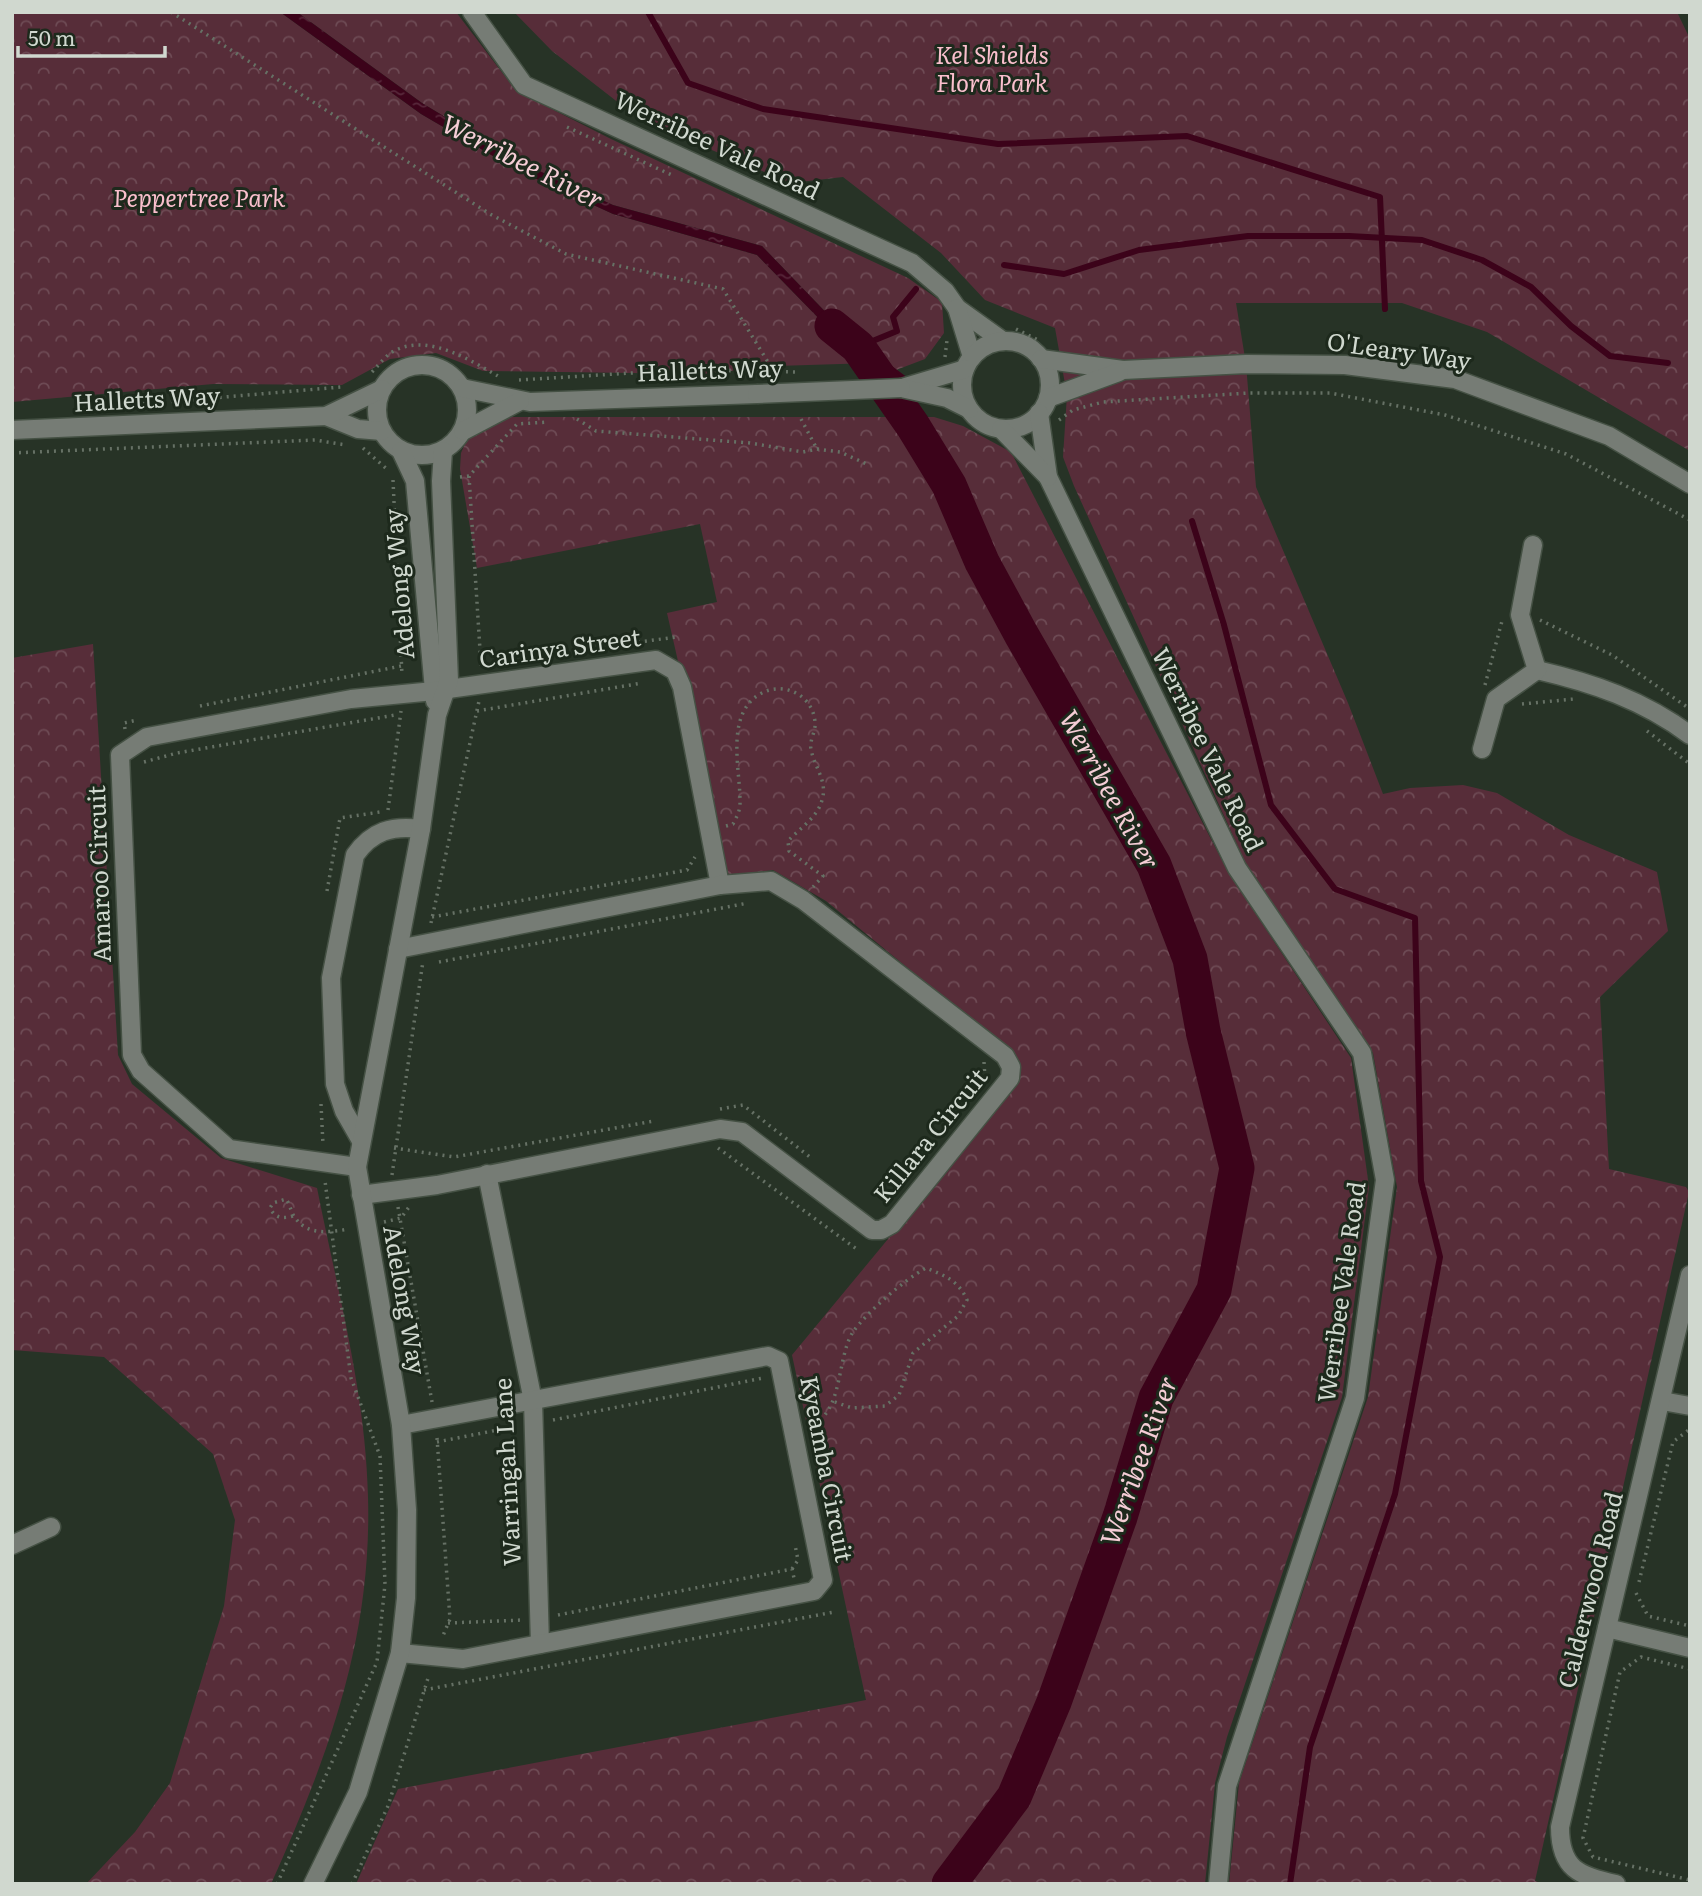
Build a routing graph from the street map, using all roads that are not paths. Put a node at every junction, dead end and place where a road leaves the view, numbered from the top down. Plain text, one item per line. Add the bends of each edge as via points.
1 (472, 12) edge
2 (957, 308) junction
3 (1003, 341) junction
4 (1041, 359) junction
5 (968, 363) junction
6 (1123, 370) junction
7 (462, 387) junction
8 (901, 388) junction
9 (382, 389) junction
10 (520, 401) junction
11 (1044, 406) junction
12 (969, 409) junction
13 (326, 416) junction
14 (1001, 429) junction
15 (12, 430) edge
16 (382, 431) junction
17 (463, 431) junction
18 (401, 451) junction
19 (443, 451) junction
20 (1048, 477) junction
21 (1690, 484) edge
22 (1533, 545) dead end
23 (1536, 670) junction
24 (440, 691) junction
25 (1690, 735) edge
26 (1482, 749) dead end
27 (421, 830) junction
28 (720, 885) junction
29 (398, 949) junction
30 (360, 1139) junction
31 (357, 1167) junction
32 (487, 1174) junction
33 (361, 1195) junction
34 (1690, 1275) edge
35 (533, 1401) junction
36 (1662, 1401) junction
37 (1690, 1406) edge
38 (401, 1425) junction
39 (51, 1527) dead end
40 (12, 1545) edge
41 (1607, 1628) junction
42 (540, 1644) junction
43 (1690, 1648) edge
44 (400, 1653) junction
45 (313, 1884) edge
46 (1218, 1884) edge
47 (1616, 1884) edge

1 - 2 street, Werribee Vale Road via 524,85 912,263 946,291
2 - 3 street, Werribee Vale Road
2 - 5 street, Werribee Vale Road
3 - 4 street via 1025,345
3 - 5 street via 981,349
4 - 6 street, O'Leary Way
4 - 11 street via 1050,385
5 - 8 street, Halletts Way
5 - 12 street via 963,396
6 - 11 street, O'Leary Way
6 - 21 street, O'Leary Way via 1345,365 1455,379 1609,436
7 - 9 street via 442,369 414,365 401,370
7 - 10 street
7 - 17 street via 468,416
8 - 10 street, Halletts Way, bridge
8 - 12 street, Halletts Way via 947,398
9 - 13 street, Halletts Way
9 - 16 street via 377,410
10 - 17 street
11 - 14 street via 1015,428
11 - 20 street, Werribee Vale Road via 1041,439
12 - 14 street
13 - 15 street, Halletts Way
13 - 16 street, Halletts Way via 358,429
14 - 20 street, Werribee Vale Road
16 - 18 street
17 - 19 street
18 - 19 street via 429,456
18 - 24 street, Adelong Way via 415,481
19 - 24 street, Adelong Way via 449,680
20 - 46 street, Werribee Vale Road via 1237,868 1362,1053 1385,1180 1355,1398 1227,1786
22 - 23 street via 1520,615
23 - 25 street via 1621,694
23 - 26 street via 1496,699
24 - 27 street, Adelong Way
24 - 28 street, Carinya Street via 656,660 664,663 675,671 682,687
24 - 31 street, Amaroo Circuit via 351,699 147,737 120,755 132,1055 141,1072 229,1149
27 - 29 street, Adelong Way
27 - 30 street via 398,826 380,832 364,841 355,855 331,978 335,1084
28 - 29 street, Killara Circuit
28 - 32 street, Killara Circuit via 771,881 803,900 994,1047 1011,1067 1010,1078 892,1224 881,1230 872,1230 742,1132 720,1129
29 - 30 street, Adelong Way
30 - 31 street, Adelong Way
31 - 33 street, Adelong Way
32 - 33 street, Killara Circuit
32 - 35 street, Warringah Lane
33 - 38 street, Adelong Way
34 - 36 street, Calderwood Road
35 - 38 street
35 - 42 street, Warringah Lane
35 - 42 street, Kyeamba Circuit via 768,1356 779,1361 823,1580 814,1591
36 - 37 street
36 - 41 street, Calderwood Road
38 - 44 street, Adelong Way via 407,1510
39 - 40 street
41 - 43 street
41 - 47 street, Calderwood Road via 1560,1843 1573,1869 1590,1879
42 - 44 street, Kyeamba Circuit via 463,1659
44 - 45 street, Adelong Way via 358,1793

